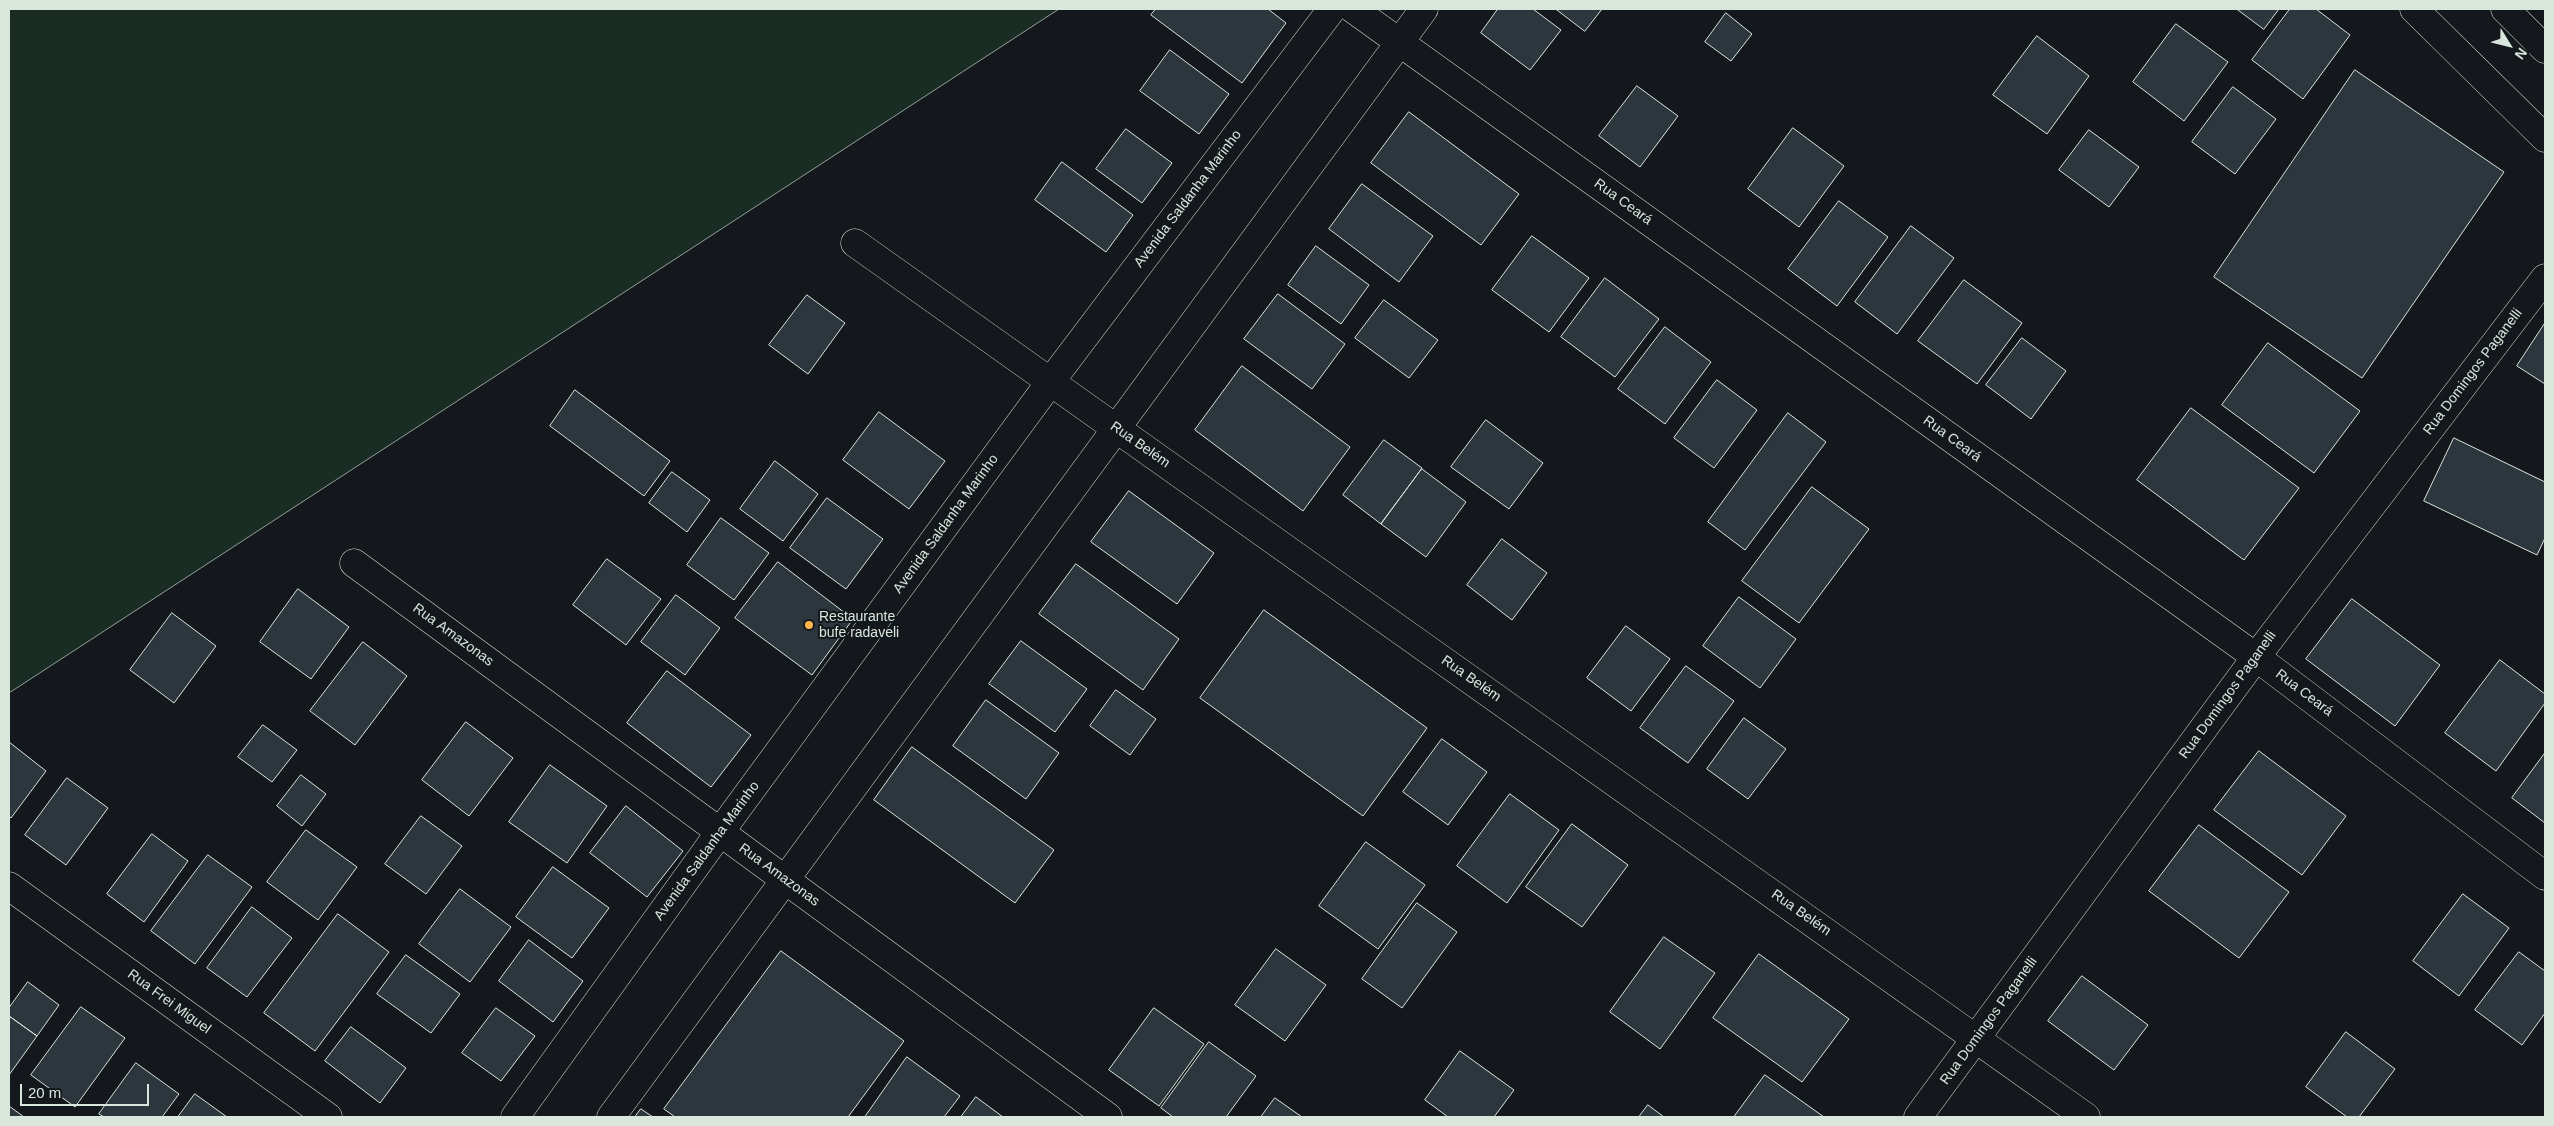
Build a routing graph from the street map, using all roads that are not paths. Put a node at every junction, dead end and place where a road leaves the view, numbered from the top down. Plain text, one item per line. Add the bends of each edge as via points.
1 (1332, 9) edge
2 (1352, 9) edge
3 (1424, 9) edge
4 (2414, 9) edge
5 (2505, 9) edge
6 (1400, 42) junction
7 (2545, 49) edge
8 (2545, 138) edge
9 (854, 242) dead end
10 (2545, 278) edge
11 (1051, 381) junction
12 (1117, 428) junction
13 (354, 562) dead end
14 (2256, 657) junction
15 (720, 832) junction
16 (2545, 876) edge
17 (785, 880) junction
18 (9, 886) edge
19 (1977, 1038) junction
20 (328, 1117) edge
21 (515, 1117) edge
22 (611, 1117) edge
23 (1108, 1117) edge
24 (1918, 1117) edge
25 (2086, 1117) edge

1 - 11 street, Avenida Saldanha Marinho
2 - 6 street, Rua Ceará
3 - 6 street
4 - 8 street
5 - 7 street
6 - 12 street
6 - 14 street, Rua Ceará
9 - 11 street, Rua Belém
10 - 14 street, Rua Domingos Paganelli
11 - 12 street, Rua Belém
11 - 15 street, Avenida Saldanha Marinho
12 - 17 street
12 - 19 street, Rua Belém
13 - 15 street, Rua Amazonas
14 - 16 street, Rua Ceará
14 - 19 street, Rua Domingos Paganelli
15 - 17 street, Rua Amazonas
15 - 21 street, Avenida Saldanha Marinho
17 - 22 street
17 - 23 street, Rua Amazonas
18 - 20 street, Rua Frei Miguel
19 - 24 street, Rua Domingos Paganelli
19 - 25 street, Rua Belém

